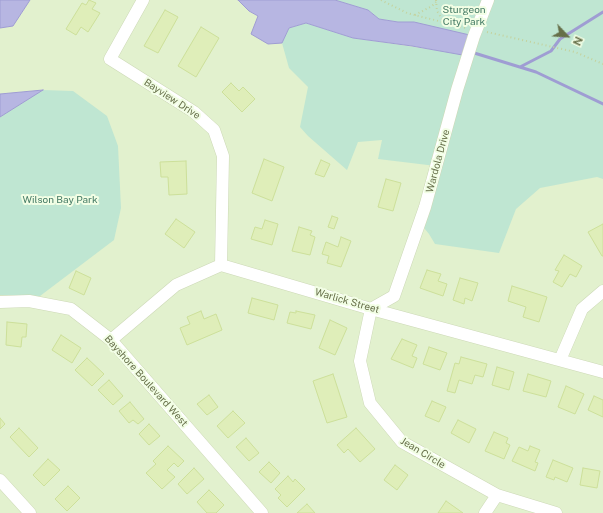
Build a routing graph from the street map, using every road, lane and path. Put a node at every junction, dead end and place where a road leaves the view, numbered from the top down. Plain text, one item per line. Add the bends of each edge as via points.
1 (143, 0) edge
2 (381, 0) edge
3 (488, 0) edge
4 (436, 1) edge
5 (414, 15) junction
6 (444, 22) junction
7 (476, 32) junction
8 (603, 64) edge
9 (221, 265) junction
10 (603, 291) edge
11 (0, 302) edge
12 (371, 308) junction
13 (111, 340) junction
14 (560, 360) junction
15 (603, 372) edge
16 (0, 480) edge
17 (497, 495) junction
18 (30, 513) edge
19 (262, 513) edge
20 (485, 513) edge
21 (556, 513) edge

1 - 9 street, Bayview Drive via 110,59 194,112 214,130 223,156
2 - 5 path
3 - 7 street, Wardola Drive
4 - 5 path via 432,6
4 - 6 path via 437,11
5 - 6 path
6 - 7 path
7 - 8 path via 575,52
7 - 12 street, Wardola Drive via 457,90 425,207 394,296
9 - 12 street, Warlick Street
9 - 13 street via 176,285
10 - 14 street via 582,309
11 - 13 street, Bayshore Boulevard West via 29,301 71,309
12 - 14 street, Warlick Street
12 - 17 street, Jean Circle via 360,361 370,403 402,442
13 - 19 street, Bayshore Boulevard West
14 - 15 street, Warlick Street
16 - 18 street
17 - 20 street
17 - 21 street, Jean Circle

